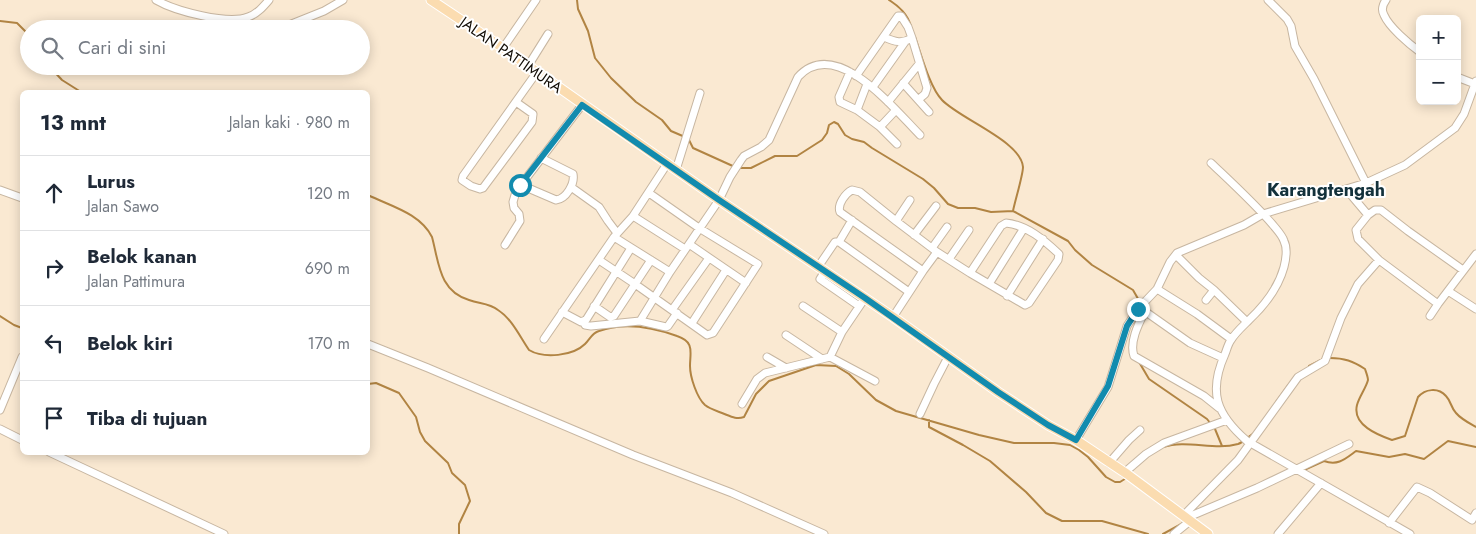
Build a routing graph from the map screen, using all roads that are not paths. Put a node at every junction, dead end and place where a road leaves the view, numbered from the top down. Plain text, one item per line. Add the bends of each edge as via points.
1 (156, 0) edge
2 (269, 0) edge
3 (343, 0) edge
4 (431, 0) edge
5 (536, 0) edge
6 (1268, 0) edge
7 (1386, 0) edge
8 (234, 20) joint
9 (302, 20) edge
10 (548, 34) dead end
11 (884, 37) junction
12 (912, 38) junction
13 (905, 42) junction
14 (504, 48) junction
15 (1416, 48) edge
16 (919, 64) junction
17 (528, 66) junction
18 (537, 72) junction
19 (853, 74) junction
20 (1461, 78) edge
21 (903, 82) junction
22 (1475, 83) edge
23 (870, 86) junction
24 (700, 93) dead end
25 (919, 99) junction
26 (516, 102) junction
27 (888, 102) junction
28 (582, 105) junction
29 (857, 110) junction
30 (896, 110) junction
31 (929, 112) dead end
32 (880, 127) junction
33 (920, 136) dead end
34 (897, 144) dead end
35 (541, 158) junction
36 (1212, 163) dead end
37 (667, 164) junction
38 (676, 170) junction
39 (1366, 183) junction
40 (520, 185) junction
41 (572, 187) junction
42 (1346, 189) junction
43 (0, 190) edge
44 (648, 193) junction
45 (20, 197) edge
46 (719, 200) junction
47 (910, 200) dead end
48 (936, 206) dead end
49 (1263, 214) junction
50 (1368, 215) junction
51 (634, 216) junction
52 (852, 220) junction
53 (896, 222) junction
54 (947, 227) dead end
55 (699, 228) junction
56 (1024, 228) junction
57 (969, 230) dead end
58 (616, 235) junction
59 (914, 235) junction
60 (1043, 239) junction
61 (838, 242) junction
62 (504, 245) dead end
63 (687, 247) junction
64 (631, 248) junction
65 (935, 250) junction
66 (1476, 254) edge
67 (1176, 255) junction
68 (709, 258) junction
69 (949, 259) junction
70 (599, 260) junction
71 (651, 260) junction
72 (1379, 260) junction
73 (821, 269) junction
74 (726, 270) junction
75 (923, 270) junction
76 (1463, 270) junction
77 (617, 271) junction
78 (670, 272) junction
79 (970, 273) junction
80 (746, 283) junction
81 (635, 284) junction
82 (989, 284) junction
83 (1157, 289) junction
84 (1214, 290) junction
85 (1448, 291) junction
86 (909, 292) junction
87 (1007, 296) junction
88 (654, 298) junction
89 (865, 298) junction
90 (1206, 300) dead end
91 (1438, 304) junction
92 (594, 306) junction
93 (803, 306) dead end
94 (859, 306) junction
95 (1142, 308) junction
96 (1476, 309) edge
97 (675, 311) junction
98 (562, 312) junction
99 (1430, 316) dead end
100 (893, 317) junction
101 (583, 321) junction
102 (640, 321) junction
103 (1247, 322) junction
104 (692, 323) junction
105 (842, 332) junction
106 (786, 335) dead end
107 (544, 339) dead end
108 (1231, 339) junction
109 (370, 345) edge
110 (830, 356) junction
111 (767, 357) dead end
112 (948, 357) junction
113 (1223, 358) junction
114 (822, 360) junction
115 (20, 362) edge
116 (786, 368) junction
117 (875, 382) dead end
118 (742, 404) dead end
119 (0, 410) edge
120 (1221, 410) junction
121 (920, 414) dead end
122 (1227, 420) junction
123 (0, 429) edge
124 (1140, 430) dead end
125 (20, 439) edge
126 (1076, 440) junction
127 (1246, 441) junction
128 (1350, 444) dead end
129 (55, 455) edge
130 (1109, 463) junction
131 (1299, 470) junction
132 (1127, 475) junction
133 (1321, 483) junction
134 (1476, 513) edge
135 (1187, 519) junction
136 (1389, 523) junction
137 (224, 534) edge
138 (824, 534) edge
139 (1174, 534) edge
140 (1208, 534) edge
141 (1278, 534) edge
142 (1410, 534) edge

1 - 8 street via 172,8
2 - 8 street via 256,13
3 - 9 street
4 - 14 main road, JALAN PATTIMURA
5 - 14 street
6 - 39 street via 1291,26 1295,46
7 - 15 street via 1383,12 1394,28
10 - 17 street
11 - 12 street via 899,15
11 - 13 street
11 - 19 street
12 - 13 street
12 - 16 street
13 - 23 street
14 - 17 main road, JALAN PATTIMURA
16 - 21 street
16 - 25 street via 927,88
17 - 18 main road, JALAN PATTIMURA
18 - 26 street
18 - 28 main road, JALAN PATTIMURA
19 - 23 street
19 - 29 street via 839,100
19 - 46 street via 828,64 803,72 769,140 740,160
20 - 22 street
21 - 25 street
21 - 27 street
22 - 39 street via 1464,114 1455,128 1405,165
23 - 27 street
23 - 29 street
24 - 38 street
25 - 31 street
26 - 26 street via 533,114 532,122 483,188 471,186 462,180 463,176
27 - 30 street
28 - 35 street
28 - 37 main road, JALAN PATTIMURA
29 - 32 street
30 - 32 street
30 - 33 street
32 - 34 street
35 - 40 street
35 - 41 street via 573,174
36 - 49 street
37 - 38 main road, JALAN PATTIMURA
37 - 44 street
38 - 46 main road, JALAN PATTIMURA
39 - 42 street
40 - 41 street via 556,200 562,199
40 - 62 street via 512,202 520,222
41 - 58 street via 599,207
42 - 49 street
42 - 50 street
43 - 45 street
44 - 51 street
44 - 55 street
46 - 55 street
46 - 73 main road, JALAN PATTIMURA
47 - 53 street
48 - 59 street
49 - 67 street
49 - 103 street via 1284,241 1286,259 1278,284 1267,302
50 - 72 street via 1356,230 1356,236
50 - 76 street via 1381,210
51 - 58 street
51 - 63 street
52 - 53 street via 839,208 852,190 860,192
52 - 61 street
52 - 75 street
53 - 59 street
54 - 65 street
55 - 63 street
55 - 80 street via 757,263
56 - 60 street
56 - 79 street via 1003,224
56 - 82 street
57 - 69 street
58 - 64 street
58 - 70 street
59 - 65 street
60 - 87 street
60 - 87 street via 1059,254 1058,260 1029,303 1025,305
61 - 73 street
61 - 86 street
63 - 68 street
63 - 78 street
64 - 71 street
64 - 77 street
65 - 69 street
65 - 75 street
66 - 76 street
67 - 83 street
67 - 84 street
68 - 74 street
68 - 97 street
69 - 79 street
70 - 77 street
70 - 98 street
71 - 78 street
71 - 81 street
72 - 91 street
72 - 127 street via 1358,284 1326,358 1298,377
73 - 89 main road, JALAN PATTIMURA
73 - 94 street via 820,279
74 - 80 street
74 - 104 street
75 - 86 street
76 - 85 street
77 - 81 street
77 - 92 street
78 - 88 street
79 - 82 street
80 - 104 street via 711,335
81 - 88 street
81 - 92 street via 612,317
82 - 87 street
83 - 95 street
83 - 108 street
84 - 90 street
84 - 103 street
85 - 91 street
85 - 96 street
86 - 100 street
88 - 97 street
88 - 102 street
89 - 94 street
89 - 100 main road, JALAN PATTIMURA
91 - 99 street
92 - 101 street
93 - 105 street
94 - 105 street
95 - 113 street via 1190,343
95 - 120 street via 1132,351 1134,356 1204,396
95 - 126 street via 1127,326 1108,386
97 - 102 street via 666,327
97 - 104 street
98 - 101 street
98 - 107 street
100 - 112 main road, JALAN PATTIMURA
101 - 102 street via 585,325 599,326
103 - 108 street
105 - 110 street
106 - 114 street
108 - 113 street
109 - 138 street
110 - 114 street
110 - 117 street
111 - 116 street
112 - 121 street
112 - 126 main road, JALAN PATTIMURA via 1026,411
113 - 120 street via 1215,386
114 - 116 street
115 - 119 street
116 - 118 street via 761,376
120 - 122 street
122 - 127 street
122 - 132 street via 1164,443 1146,454
123 - 125 street
124 - 130 street
126 - 130 main road, JALAN PATTIMURA
127 - 131 street
127 - 135 street via 1238,460
128 - 131 street
129 - 137 street
130 - 132 main road, JALAN PATTIMURA
131 - 133 street
131 - 135 street
132 - 135 main road, JALAN PATTIMURA
133 - 136 street
133 - 141 street
134 - 136 street via 1472,520 1417,487
135 - 139 street
135 - 140 main road, JALAN PATTIMURA
136 - 142 street

